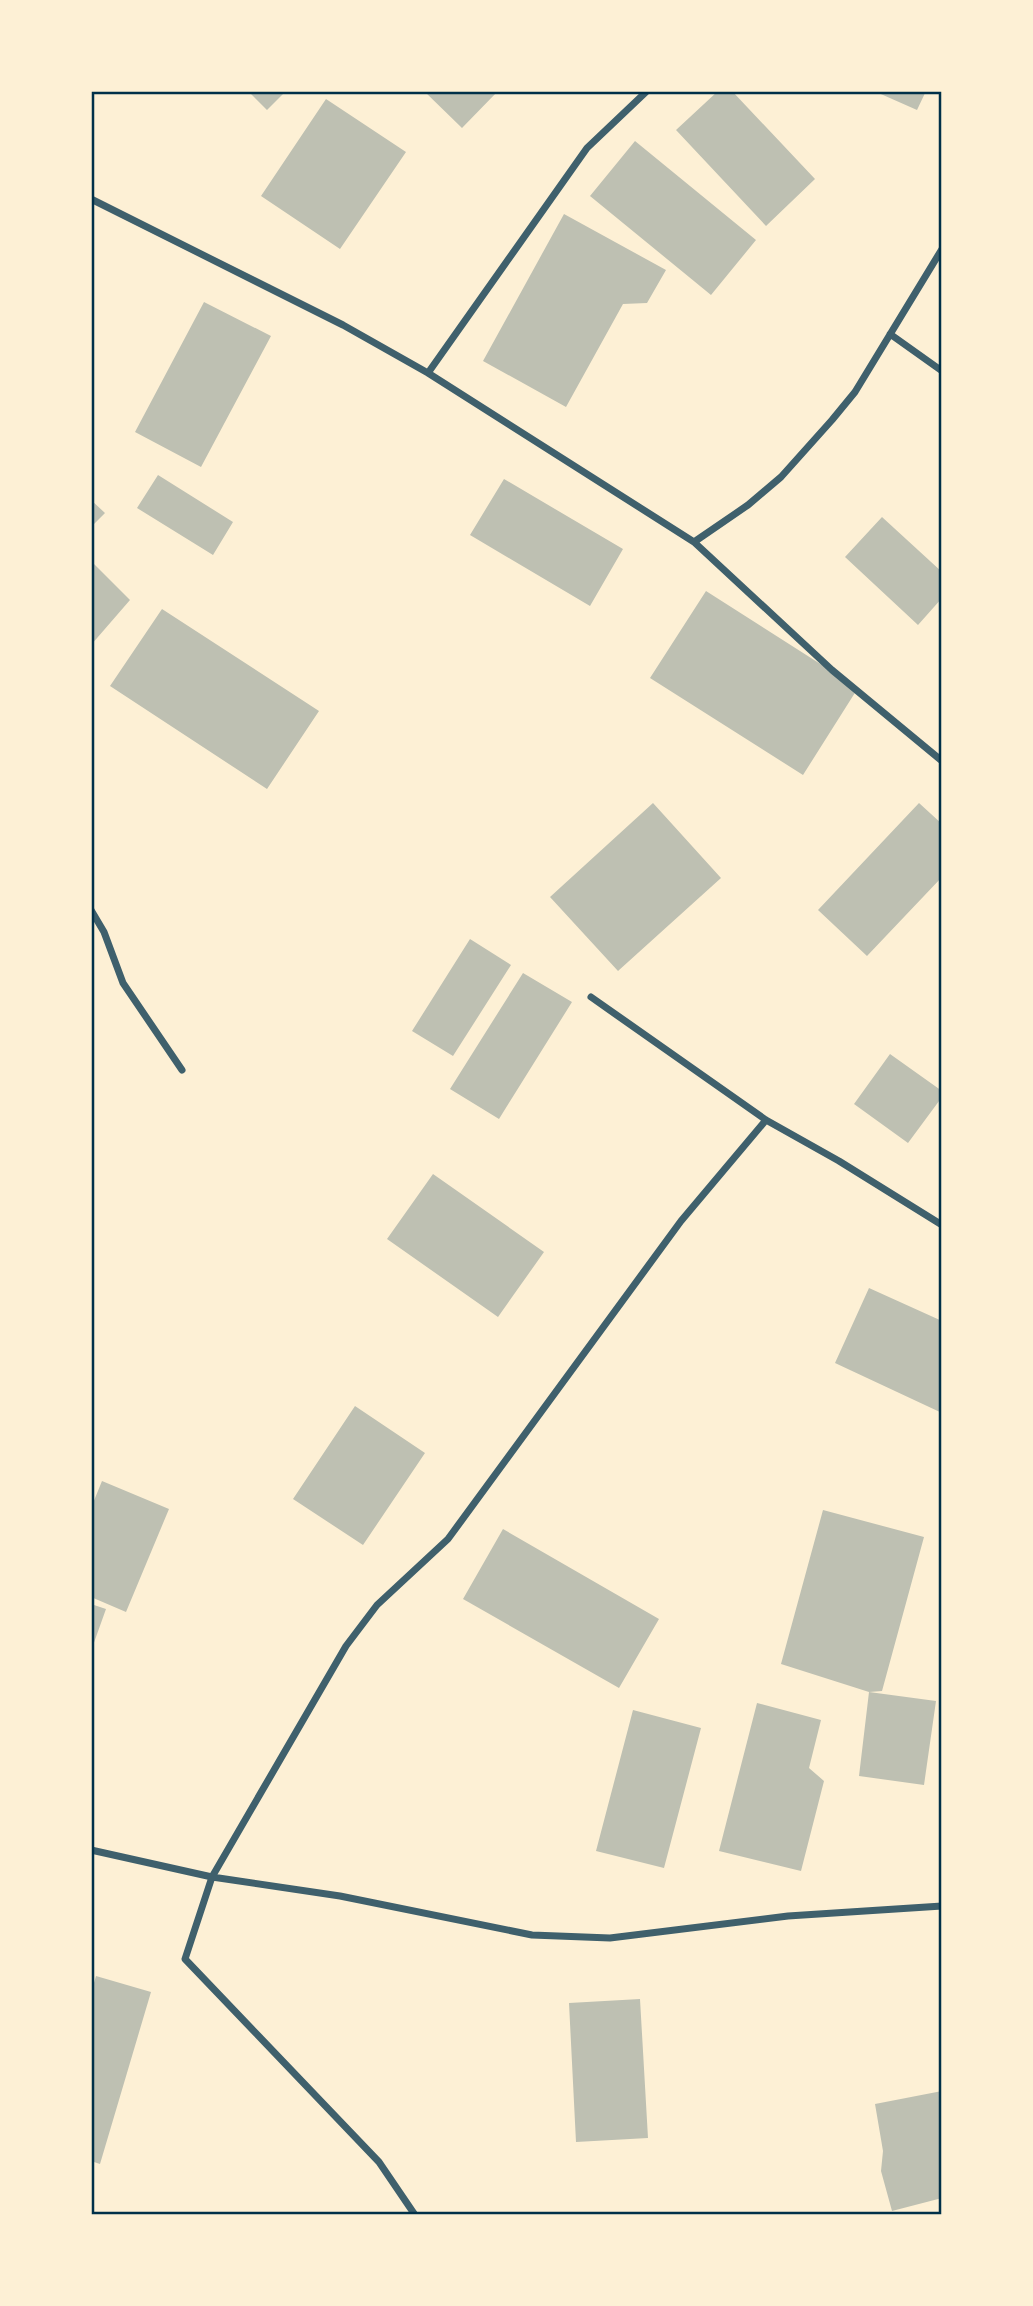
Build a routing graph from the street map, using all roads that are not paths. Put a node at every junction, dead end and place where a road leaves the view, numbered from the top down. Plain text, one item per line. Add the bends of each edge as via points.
1 (647, 91) edge
2 (91, 199) edge
3 (942, 249) edge
4 (890, 334) junction
5 (942, 371) edge
6 (428, 373) junction
7 (694, 542) junction
8 (942, 761) edge
9 (91, 910) edge
10 (591, 997) dead end
11 (182, 1070) dead end
12 (766, 1120) junction
13 (942, 1225) edge
14 (91, 1850) edge
15 (212, 1877) junction
16 (942, 1906) edge
17 (415, 2215) edge

1 - 6 street via 587,148
2 - 6 street
3 - 4 street
4 - 5 street
4 - 7 street via 855,392 781,477
6 - 7 street
7 - 8 street via 832,670
9 - 11 street via 123,983
10 - 12 street
12 - 13 street
12 - 15 street via 681,1222 448,1539 377,1605 346,1646
14 - 15 street
15 - 16 street via 340,1896 532,1935 610,1938 788,1916
15 - 17 street via 185,1959 379,2162

